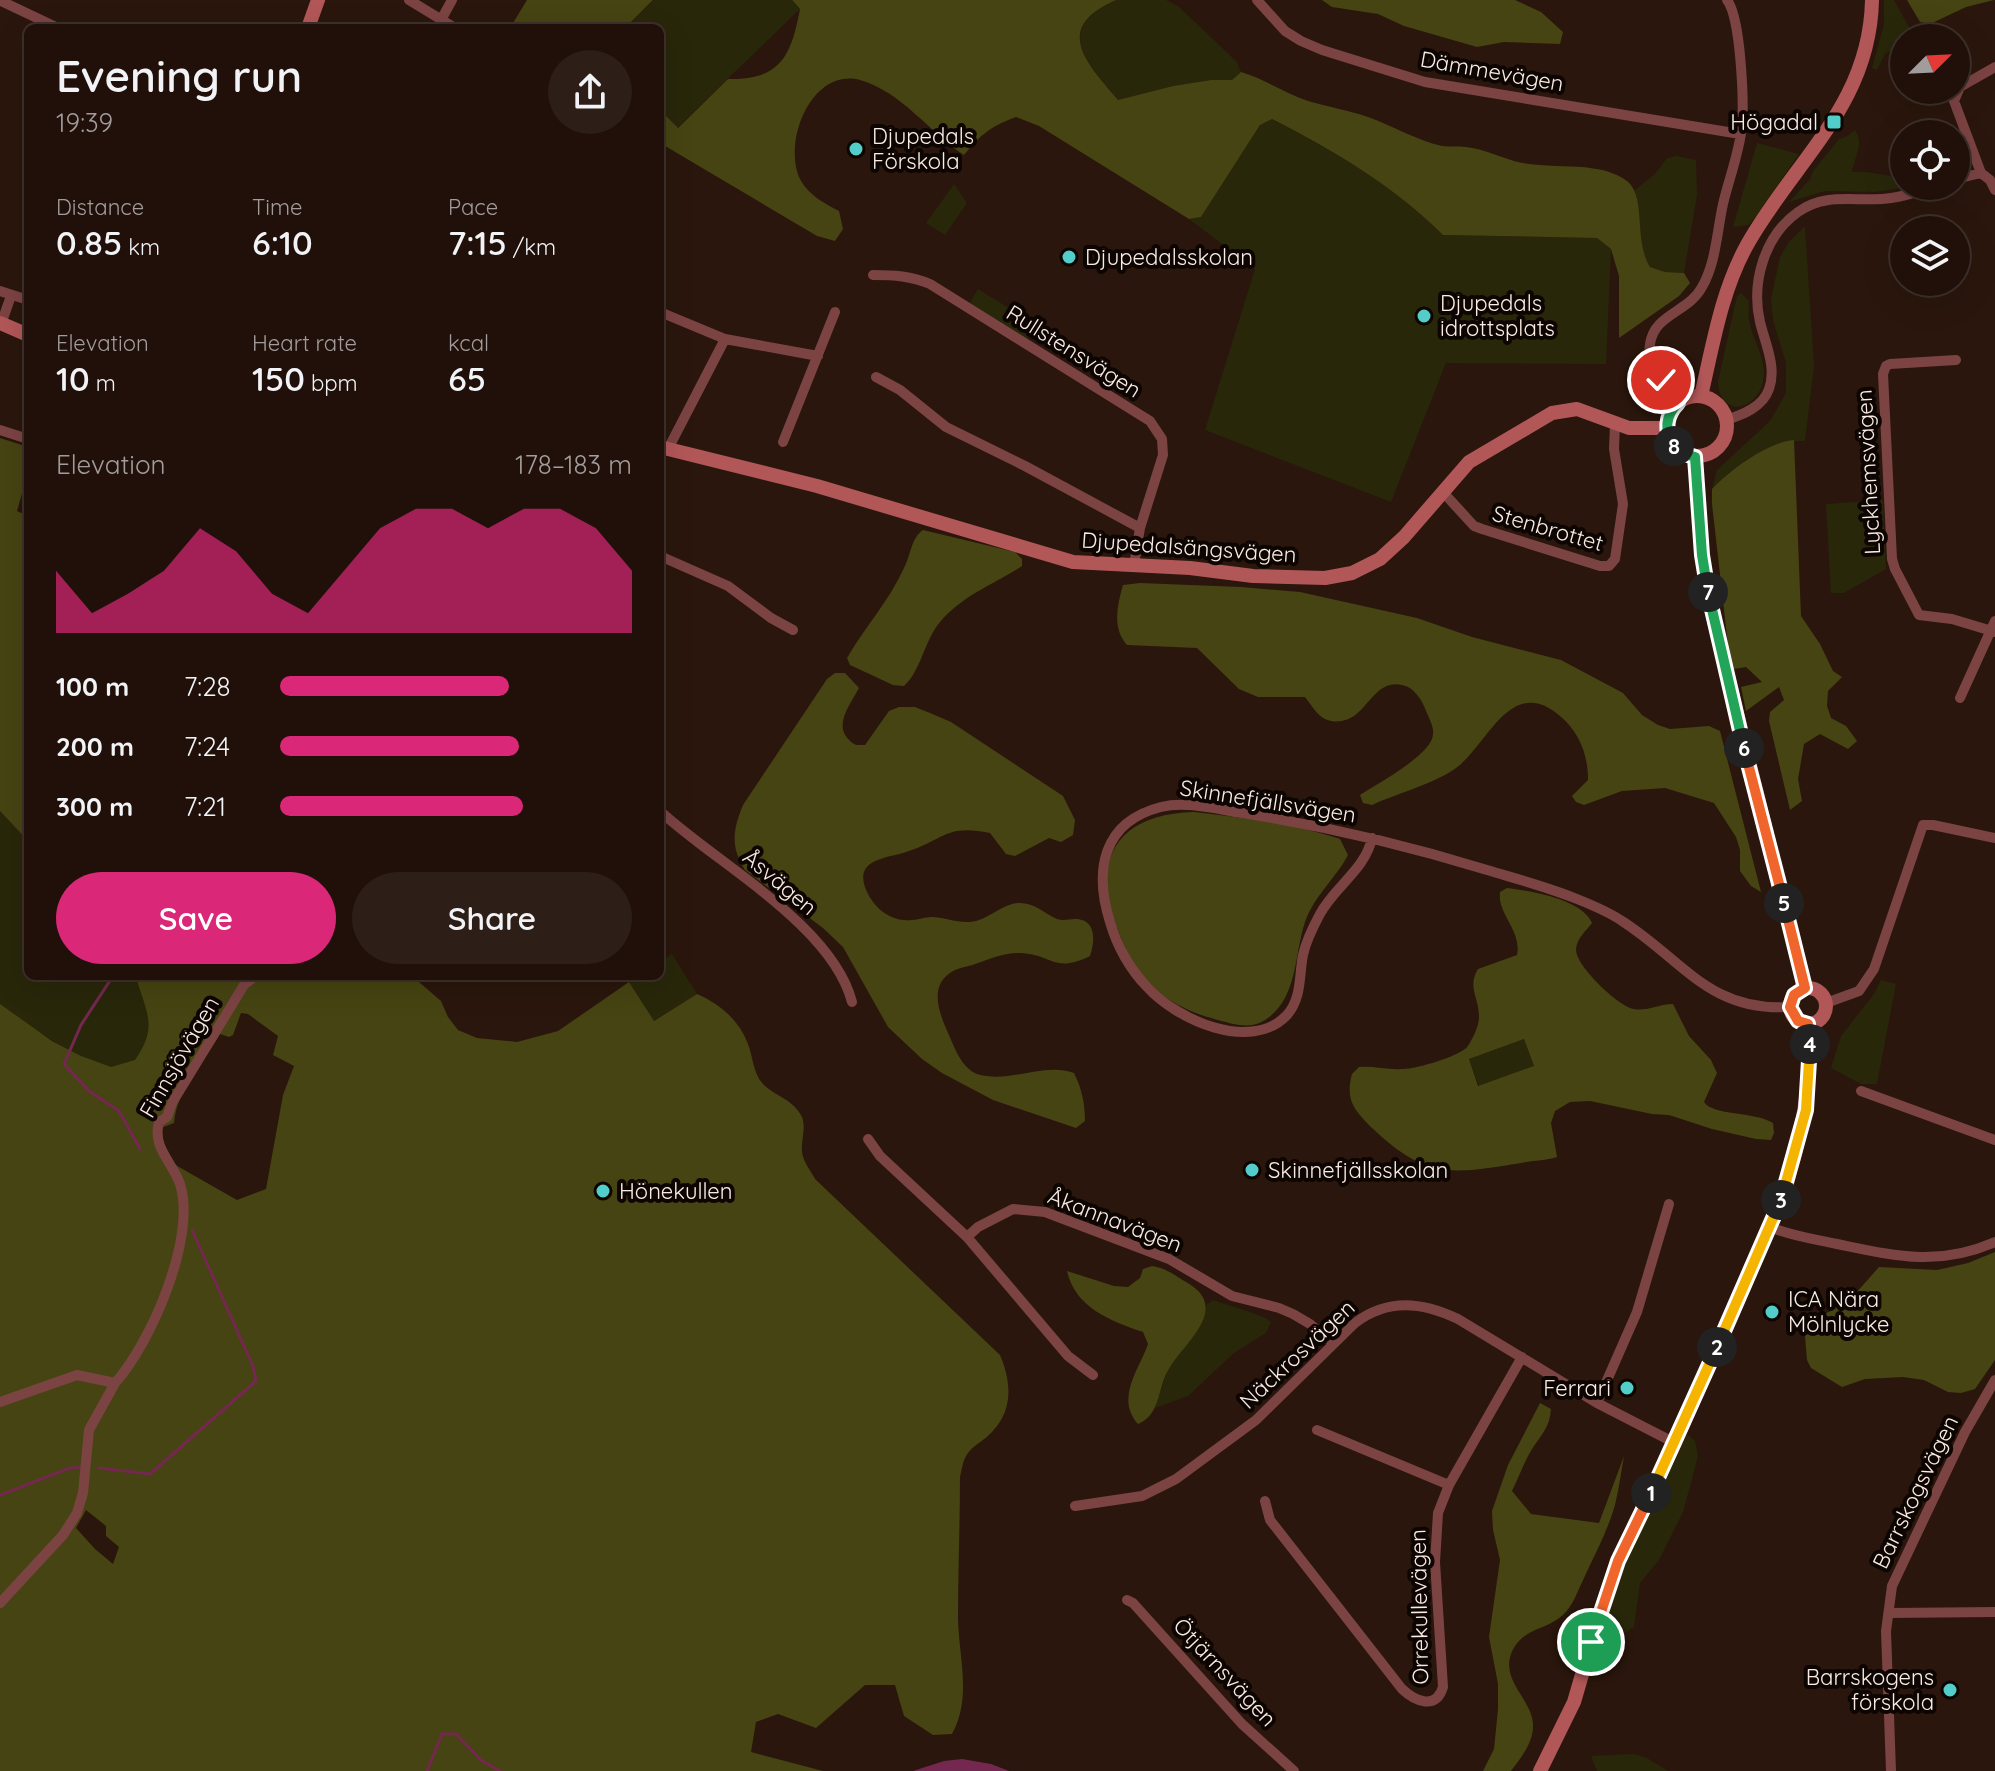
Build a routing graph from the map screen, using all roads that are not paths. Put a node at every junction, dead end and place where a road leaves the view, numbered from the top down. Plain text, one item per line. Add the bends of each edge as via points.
1 (318, 0) edge
2 (409, 0) edge
3 (452, 0) edge
4 (1257, 0) edge
5 (1727, 0) edge
6 (1872, 0) edge
7 (1, 1) edge
8 (441, 20) junction
9 (50, 24) edge
10 (309, 24) edge
11 (448, 24) edge
12 (1995, 67) edge
13 (1740, 134) junction
14 (1981, 173) junction
15 (1970, 176) edge
16 (1995, 190) edge
17 (1890, 198) edge
18 (873, 275) dead end
19 (0, 291) edge
20 (11, 296) junction
21 (24, 299) edge
22 (835, 312) dead end
23 (664, 314) edge
24 (1, 324) edge
25 (24, 333) edge
26 (725, 339) junction
27 (818, 356) junction
28 (1956, 360) dead end
29 (876, 377) dead end
30 (1701, 396) junction
31 (1678, 403) junction
32 (1726, 420) junction
33 (1615, 424) junction
34 (1667, 428) junction
35 (0, 430) edge
36 (24, 438) edge
37 (783, 442) dead end
38 (664, 448) edge
39 (1695, 457) junction
40 (1442, 491) junction
41 (1140, 528) junction
42 (664, 558) edge
43 (1134, 565) junction
44 (1994, 628) edge
45 (793, 630) dead end
46 (1960, 698) dead end
47 (664, 814) edge
48 (1372, 838) junction
49 (1995, 838) edge
50 (250, 980) edge
51 (1805, 988) junction
52 (852, 1002) dead end
53 (1826, 1003) junction
54 (1790, 1007) junction
55 (1808, 1024) junction
56 (1861, 1091) dead end
57 (868, 1139) dead end
58 (1995, 1140) edge
59 (1669, 1204) dead end
60 (1770, 1227) junction
61 (967, 1237) junction
62 (1995, 1242) edge
63 (1333, 1344) junction
64 (1522, 1357) junction
65 (1093, 1375) dead end
66 (1995, 1380) edge
67 (115, 1383) junction
68 (0, 1402) edge
69 (1597, 1403) junction
70 (1317, 1430) dead end
71 (1675, 1443) junction
72 (1449, 1485) junction
73 (1265, 1501) dead end
74 (1075, 1506) dead end
75 (1127, 1600) dead end
76 (0, 1603) edge
77 (1995, 1612) edge
78 (1889, 1613) junction
79 (1294, 1771) edge
80 (1540, 1771) edge
81 (1891, 1771) edge

1 - 10 street
2 - 8 street
3 - 8 street
4 - 13 street, Dämmevägen via 1301,41 1425,82
5 - 13 street via 1736,20
6 - 30 street via 1863,61 1844,104 1767,213 1736,270
7 - 9 street
8 - 11 street
12 - 14 street via 1960,87 1954,101
13 - 31 street via 1701,290 1665,319 1649,347 1653,369
14 - 15 street
14 - 16 street
17 - 32 street via 1813,203 1787,221 1770,246 1759,277 1769,389 1753,408
18 - 41 street, Rullstensvägen via 930,284 1150,421 1162,439 1163,455
19 - 20 street
20 - 21 street
20 - 24 street
22 - 27 street
23 - 26 street
24 - 25 street
26 - 27 street
26 - 38 street
27 - 37 street
28 - 44 street, Lyckhemsvägen via 1890,364 1883,374 1892,559 1919,615
29 - 41 street via 946,427
30 - 31 street
30 - 32 street via 1718,405
31 - 34 street
32 - 39 street via 1721,444
33 - 34 street, Djupedalsängsvägen
33 - 40 street, Djupedalsängsvägen via 1577,409 1552,413 1469,462
33 - 40 street, Stenbrottet via 1623,504 1615,559 1609,566 1474,526
34 - 39 street via 1675,448
35 - 36 street
38 - 43 street, Djupedalsängsvägen via 817,486 1073,562
39 - 51 street via 1709,600
40 - 43 street, Djupedalsängsvägen via 1393,549 1366,568 1338,576 1253,576
41 - 43 street, Rullstensvägen
42 - 45 street via 728,586
44 - 46 street
47 - 52 street, Åsvägen via 798,921 834,966
48 - 48 street, Skinnefjällsvägen via 1204,807 1165,806 1139,815 1105,853 1105,904 1133,970 1177,1012 1239,1033 1264,1029 1293,1007 1313,927 1363,862
48 - 54 street, Skinnefjällsvägen via 1576,899 1620,919 1718,995 1757,1007
49 - 53 street via 1923,825 1874,969 1859,991
50 - 67 street, Finnsjövägen via 167,1117 159,1122 158,1141 179,1181 185,1223 164,1297 138,1351
51 - 53 street via 1819,991
51 - 54 street via 1794,995
53 - 55 street via 1824,1016
54 - 55 street via 1798,1021
55 - 60 street via 1806,1110
56 - 58 street
57 - 61 street
59 - 69 street via 1637,1312
60 - 62 street via 1912,1258 1958,1256
60 - 71 street
61 - 63 street, Åkannavägen via 1013,1209 1045,1212 1169,1259 1232,1296 1293,1314
61 - 65 street via 1068,1356
63 - 64 street, Näckrosvägen via 1372,1311 1413,1304 1458,1319
63 - 74 street, Näckrosvägen via 1256,1420 1176,1479 1142,1496
64 - 69 street, Näckrosvägen
64 - 72 street, Orrekullevägen
66 - 78 street, Barrskogsvägen via 1905,1555 1892,1586
67 - 68 street via 77,1375
67 - 76 street, Finnsjövägen via 89,1430 77,1513
69 - 71 street, Näckrosvägen
70 - 72 street
71 - 80 street via 1618,1561 1574,1702
72 - 73 street, Orrekullevägen via 1435,1532 1443,1687 1440,1696 1426,1703 1402,1689 1270,1520
75 - 79 street, Ötjärnsvägen via 1242,1724
77 - 78 street
78 - 81 street, Barrskogsvägen

